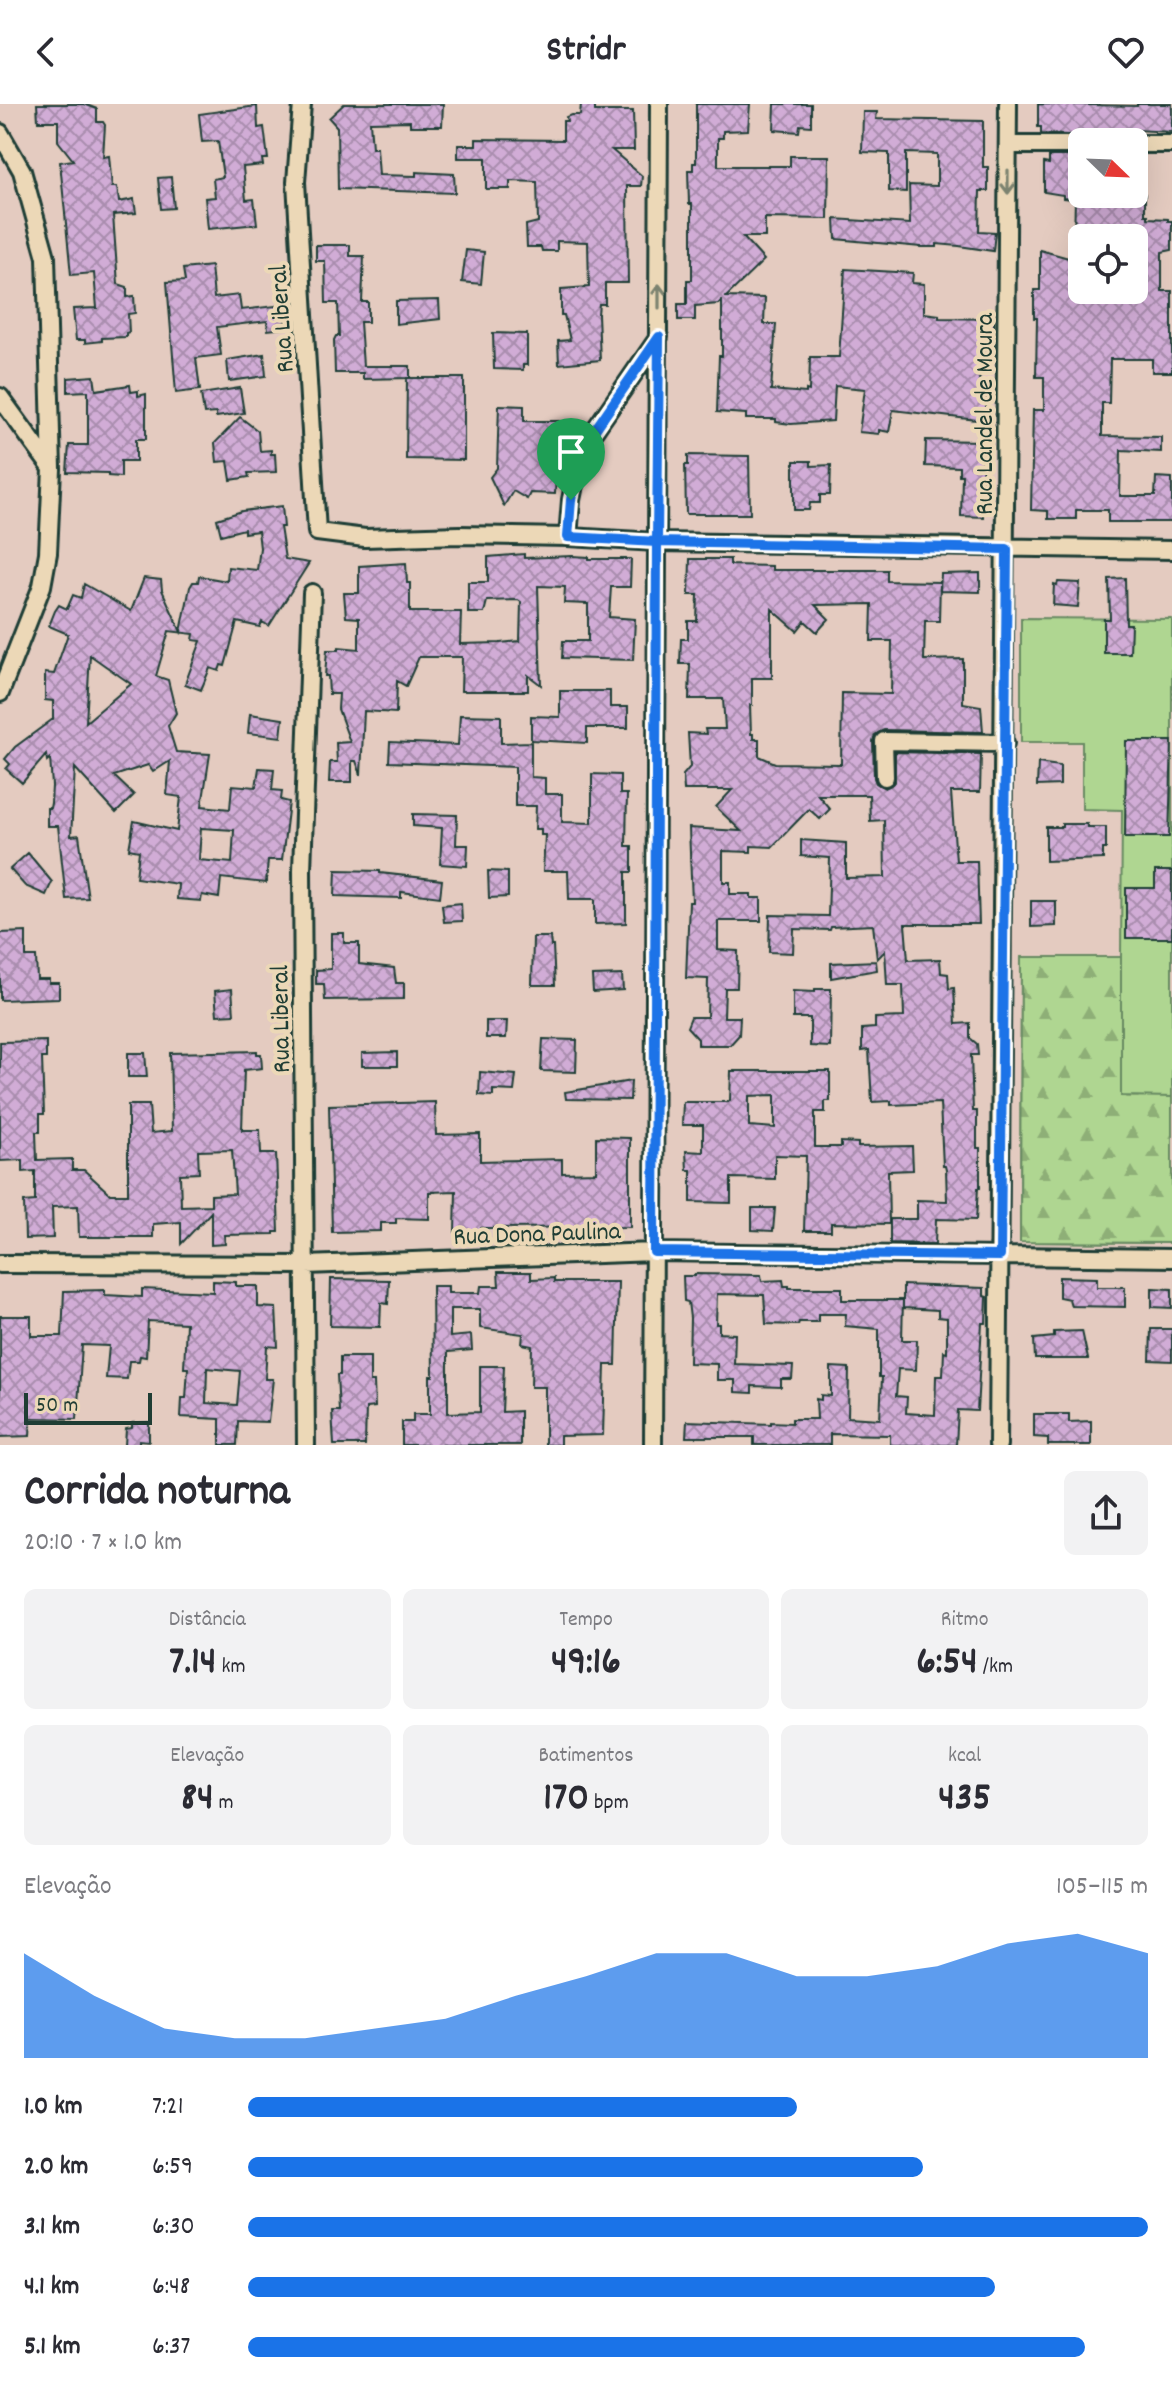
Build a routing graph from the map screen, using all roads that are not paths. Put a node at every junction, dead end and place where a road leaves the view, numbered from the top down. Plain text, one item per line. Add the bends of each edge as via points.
1 (302, 104) edge
2 (659, 104) edge
3 (1008, 104) edge
4 (0, 133) edge
5 (1148, 144) edge
6 (1172, 144) edge
7 (1008, 145) junction
8 (1068, 145) edge
9 (659, 337) junction
10 (0, 397) edge
11 (52, 469) junction
12 (568, 537) junction
13 (657, 542) junction
14 (1007, 549) junction
15 (1172, 550) edge
16 (312, 593) dead end
17 (0, 693) edge
18 (1005, 743) junction
19 (885, 777) dead end
20 (654, 1252) junction
21 (1000, 1256) junction
22 (1172, 1258) edge
23 (0, 1264) edge
24 (306, 1265) junction
25 (306, 1445) edge
26 (653, 1445) edge
27 (998, 1445) edge

1 - 12 street, Rua Liberal via 296,182 317,532 365,538
9 -> 2 street
3 - 7 street, Rua Landel de Moura
4 - 11 street via 22,171 46,257
5 - 6 street
7 - 8 street
7 -> 14 street, Rua Landel de Moura
9 - 12 street via 581,450
9 - 13 street
10 - 11 street
11 - 17 street via 42,586
12 - 13 street
13 - 14 street
13 - 20 street
14 - 15 street
14 - 18 street, Rua Landel de Moura
16 - 24 street, Rua Liberal via 302,870
18 - 19 street via 884,741
18 - 21 street, Rua Landel de Moura
20 - 21 street, Rua Dona Paulina
20 - 24 street, Rua Dona Paulina
20 - 26 street
21 - 22 street, Rua Dona Paulina
21 - 27 street, Rua Landel de Moura
23 - 24 street, Rua Dona Paulina
24 - 25 street, Rua Liberal

